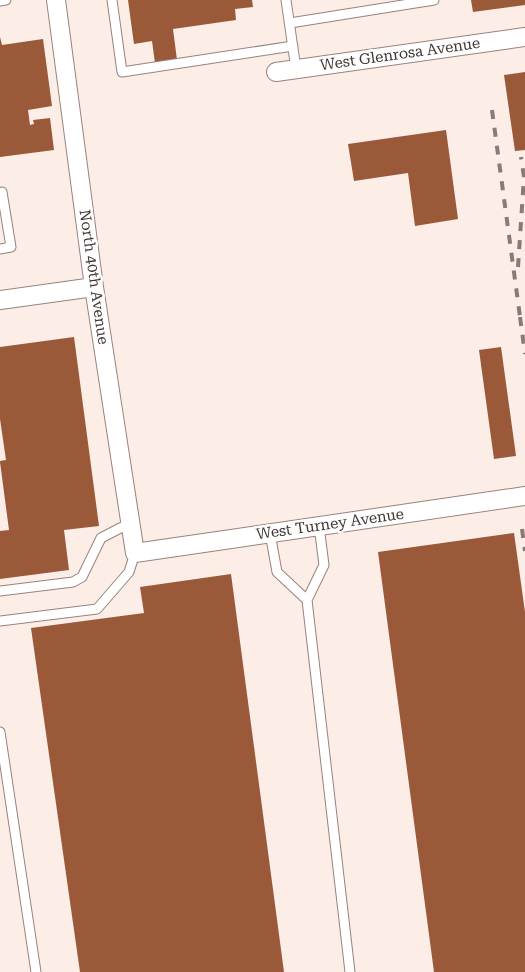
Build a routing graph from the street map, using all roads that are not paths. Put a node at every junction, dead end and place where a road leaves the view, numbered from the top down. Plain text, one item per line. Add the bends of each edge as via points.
1 (6, 0) edge
2 (56, 0) edge
3 (112, 0) edge
4 (286, 0) edge
5 (434, 0) edge
6 (0, 1) edge
7 (290, 23) junction
8 (525, 37) edge
9 (293, 46) junction
10 (296, 69) junction
11 (276, 72) dead end
12 (0, 192) edge
13 (0, 249) edge
14 (94, 286) junction
15 (0, 300) edge
16 (525, 496) edge
17 (130, 523) junction
18 (319, 526) junction
19 (270, 533) junction
20 (135, 552) junction
21 (0, 590) edge
22 (307, 600) junction
23 (0, 621) edge
24 (0, 732) edge
25 (36, 972) edge
26 (350, 972) edge

1 - 6 lane
2 - 14 street, North 40th Avenue
3 - 9 lane via 122,72
4 - 7 lane
5 - 7 lane
7 - 9 lane
8 - 10 street, West Glenrosa Avenue
9 - 10 lane
10 - 11 street, West Glenrosa Avenue
12 - 13 lane via 11,247
14 - 15 street
14 - 17 street, North 40th Avenue
16 - 18 street, West Turney Avenue
17 - 20 street, North 40th Avenue
17 - 21 lane via 101,538 82,577 73,582
18 - 19 street, West Turney Avenue
18 - 22 lane via 324,565
19 - 20 street, West Turney Avenue
19 - 22 lane via 276,572
20 - 23 lane via 129,572 97,609
22 - 26 lane
24 - 25 lane

